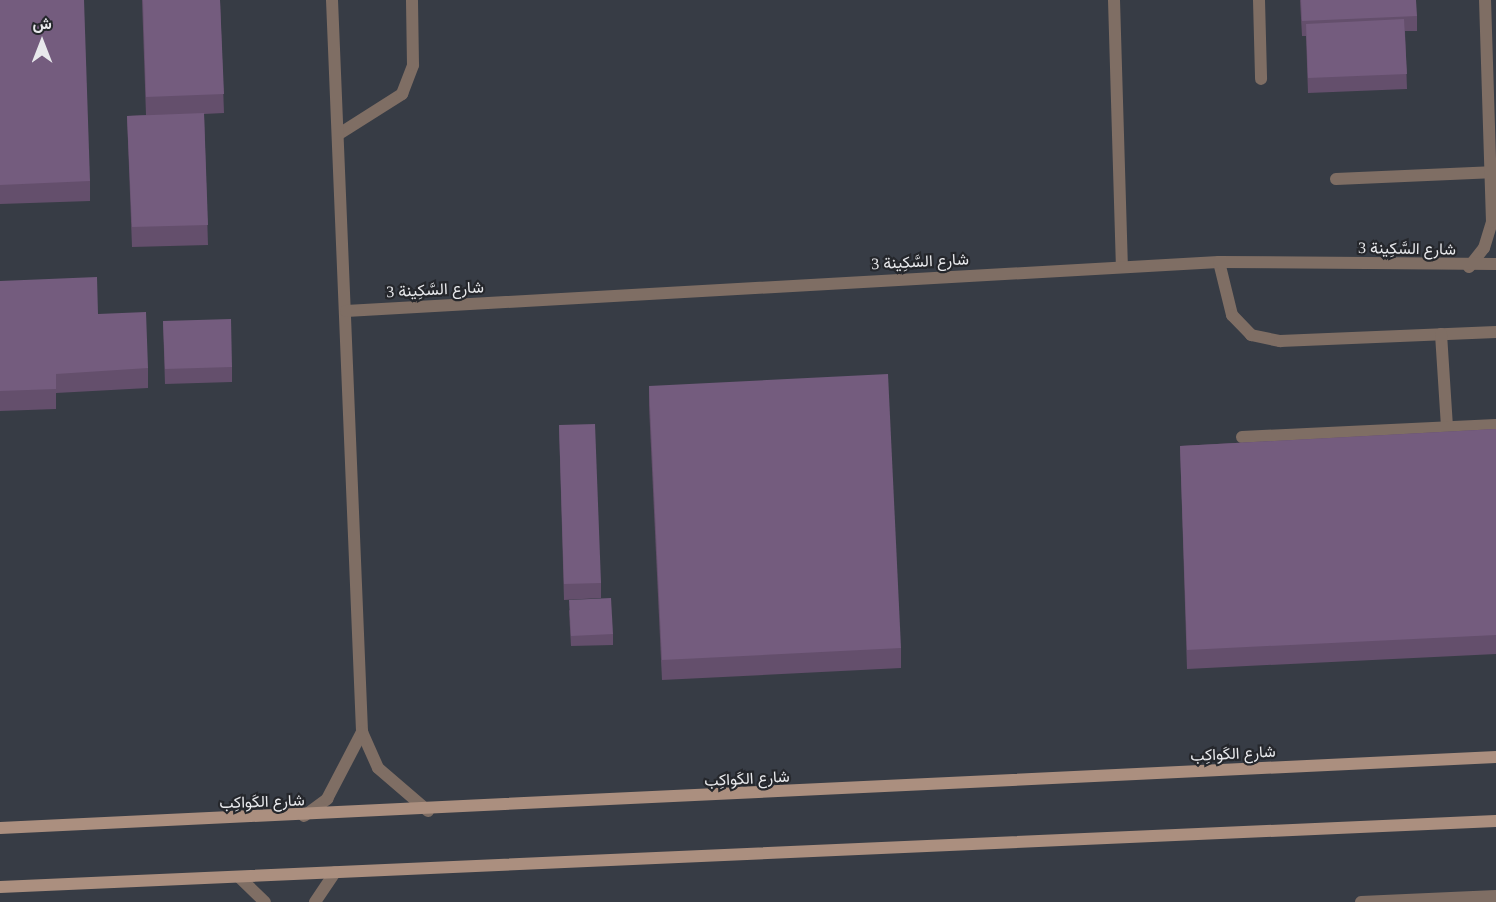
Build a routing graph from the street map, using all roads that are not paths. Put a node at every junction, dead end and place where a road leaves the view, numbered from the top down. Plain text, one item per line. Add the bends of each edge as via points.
1 (332, 0) edge
2 (412, 0) edge
3 (1114, 0) edge
4 (1259, 0) edge
5 (1485, 0) edge
6 (1261, 79) dead end
7 (339, 134) junction
8 (1493, 172) edge
9 (1336, 180) dead end
10 (1219, 262) junction
11 (1496, 264) edge
12 (1122, 267) junction
13 (1469, 267) junction
14 (346, 311) junction
15 (1496, 332) edge
16 (1442, 334) junction
17 (1496, 425) edge
18 (1447, 427) junction
19 (1242, 437) dead end
20 (362, 732) junction
21 (1496, 757) edge
22 (429, 812) junction
23 (302, 817) junction
24 (1496, 821) edge
25 (0, 828) edge
26 (335, 872) junction
27 (239, 877) junction
28 (0, 887) edge
29 (1496, 896) edge
30 (265, 902) edge
31 (315, 902) edge
32 (1361, 902) edge

1 - 7 street
2 - 7 street via 413,65 402,94
3 - 12 street
4 - 6 street
5 - 8 street
7 - 14 street
8 - 9 street
8 - 13 street via 1492,222 1484,248
10 - 12 street, شارع السَّكِينة 3
10 - 13 street, شارع السَّكِينة 3
10 - 16 street via 1232,315 1251,334 1280,341
11 - 13 street, شارع السَّكِينة 3
12 - 14 street, شارع السَّكِينة 3
14 - 20 street
15 - 16 street
16 - 18 street
17 - 18 street
18 - 19 street
20 - 22 street via 378,768
20 - 23 street via 327,799
21 - 22 street, شارع الكَواكِب
22 - 23 street, شارع الكَواكِب
23 - 25 street, شارع الكَواكِب
24 - 26 street
26 - 27 street
26 - 31 street
27 - 28 street
27 - 30 street
29 - 32 street

